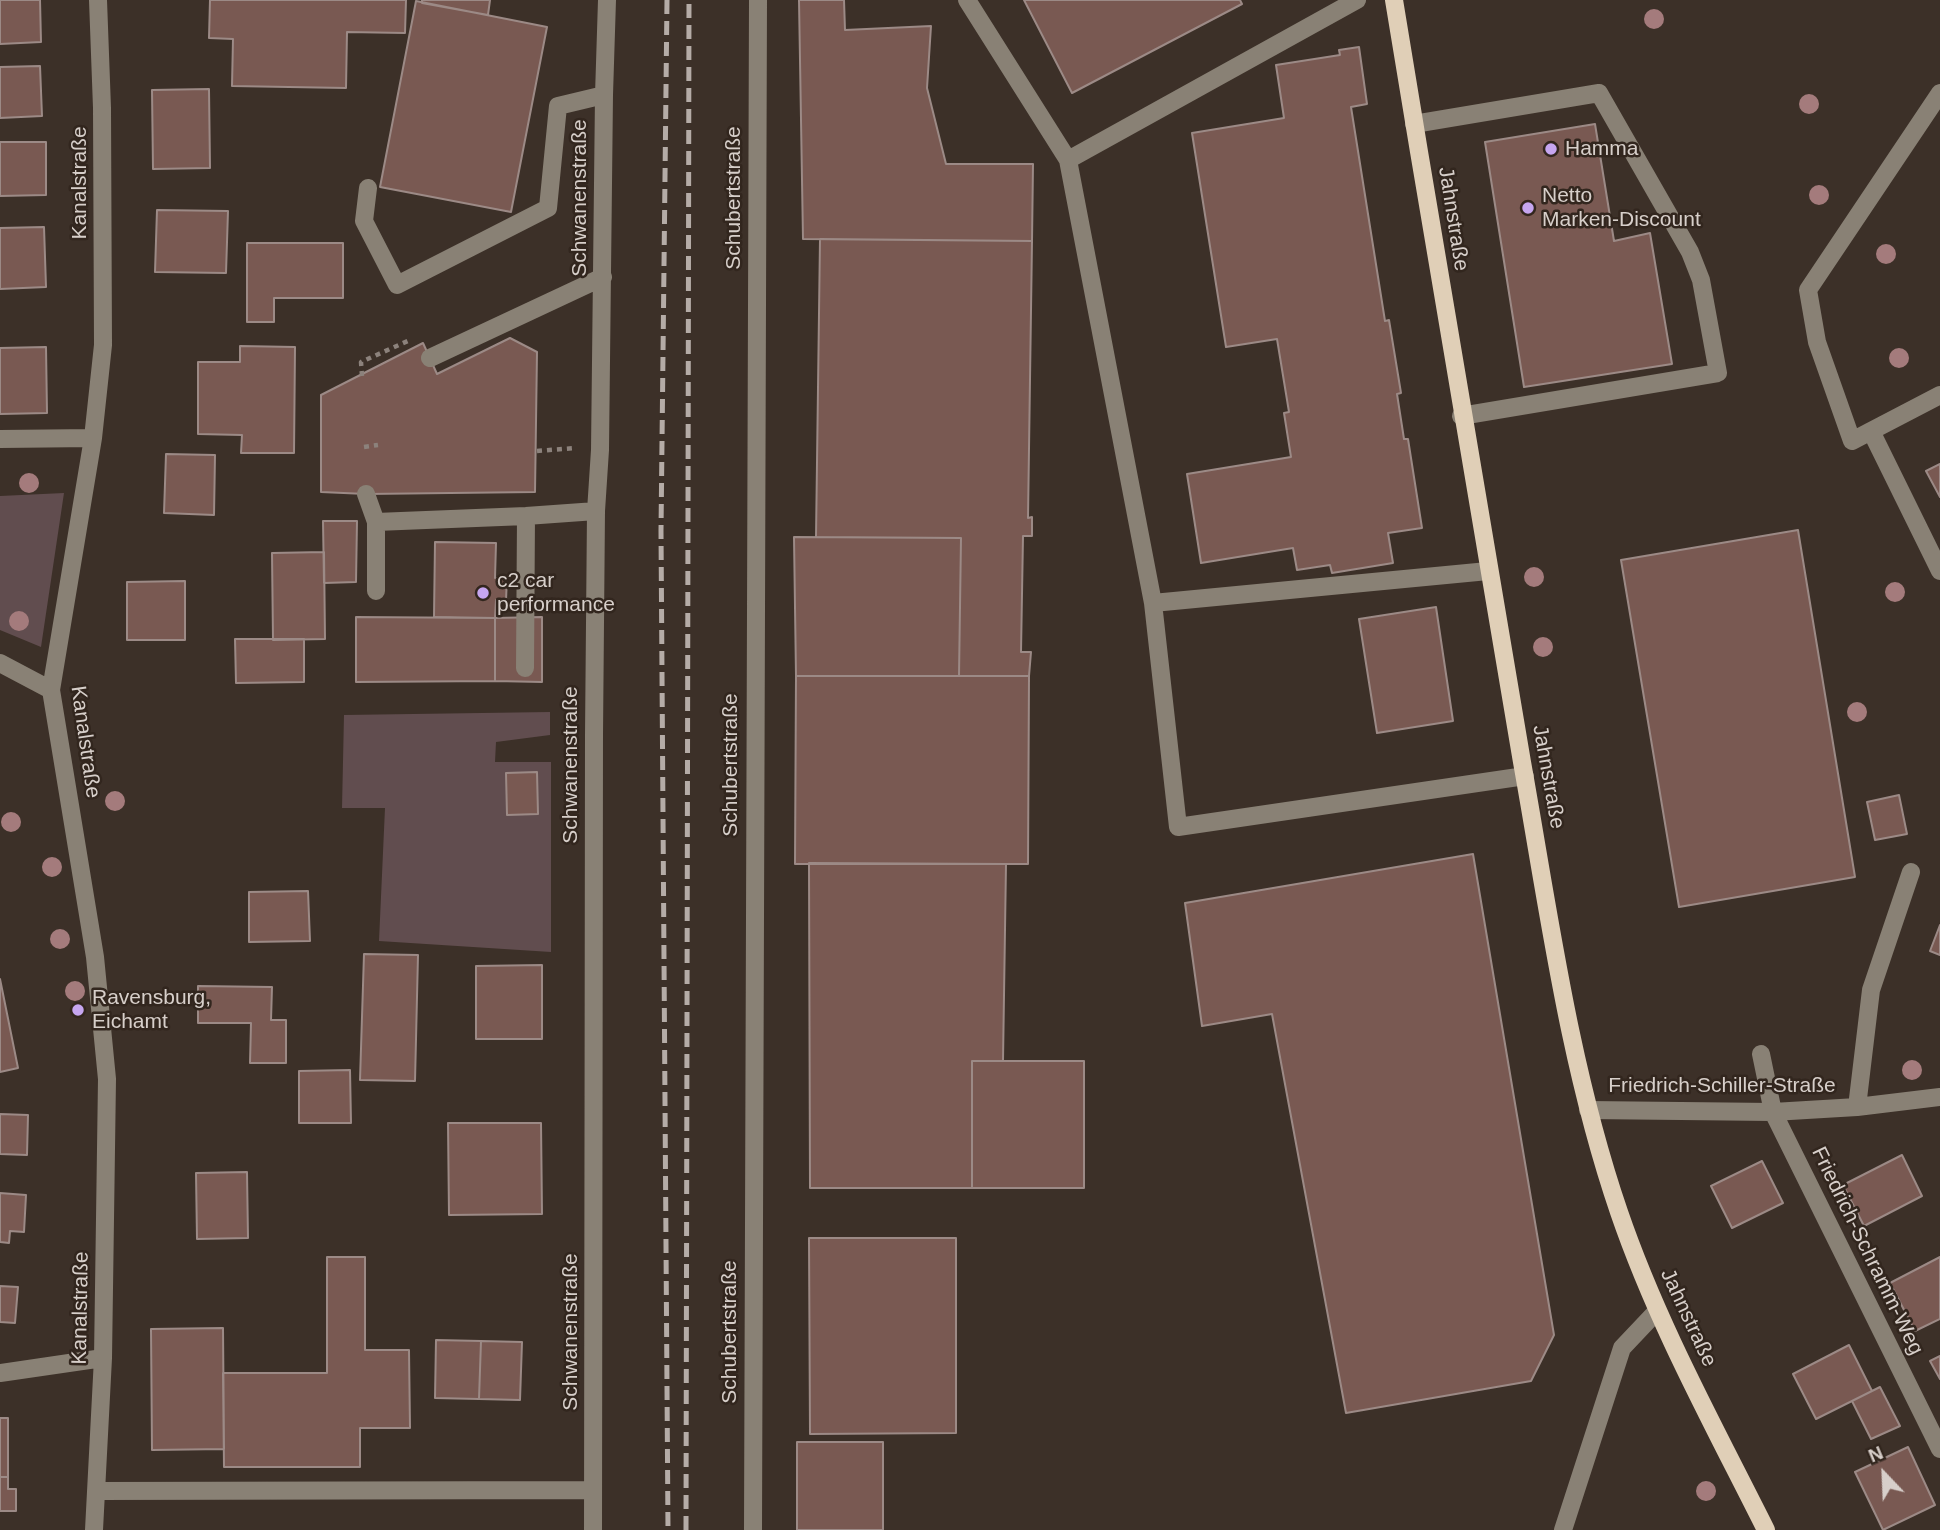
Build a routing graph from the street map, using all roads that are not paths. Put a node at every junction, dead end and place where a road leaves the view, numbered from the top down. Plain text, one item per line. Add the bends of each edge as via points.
1 (99, 0) edge
2 (607, 0) edge
3 (758, 0) edge
4 (967, 0) edge
5 (1357, 0) edge
6 (1394, 0) edge
7 (1940, 93) edge
8 (604, 95) junction
9 (1414, 124) junction
10 (1068, 160) junction
11 (368, 187) dead end
12 (603, 277) junction
13 (430, 358) dead end
14 (1940, 396) edge
15 (1461, 416) junction
16 (1871, 432) junction
17 (93, 438) junction
18 (0, 439) edge
19 (366, 494) dead end
20 (596, 511) junction
21 (526, 516) junction
22 (376, 522) junction
23 (1488, 571) junction
24 (1940, 571) edge
25 (376, 591) dead end
26 (1153, 603) junction
27 (0, 663) edge
28 (525, 668) dead end
29 (51, 690) junction
30 (1525, 776) junction
31 (1911, 873) dead end
32 (1761, 1054) dead end
33 (1940, 1097) edge
34 (1857, 1107) junction
35 (1588, 1110) junction
36 (1773, 1112) junction
37 (1657, 1311) junction
38 (103, 1359) junction
39 (0, 1373) edge
40 (1940, 1449) edge
41 (593, 1490) junction
42 (96, 1491) junction
43 (94, 1530) edge
44 (593, 1530) edge
45 (753, 1530) edge
46 (1563, 1530) edge
47 (1766, 1530) edge

1 - 17 street, Kanalstraße via 103,345
2 - 8 street, Schwanenstraße
3 - 45 street, Schubertstraße
4 - 10 street
5 - 10 street
6 - 9 main road, Jahnstraße
7 - 16 street via 1808,290 1818,342 1852,441
8 - 11 street via 558,106 548,208 397,285 364,221
8 - 12 street, Schwanenstraße
9 - 15 main road, Jahnstraße
9 - 15 street via 1598,93 1690,252 1701,280 1717,373
10 - 26 street
12 - 13 street
12 - 20 street, Schwanenstraße
14 - 16 street
15 - 23 main road, Jahnstraße
16 - 24 street
17 - 18 street
17 - 29 street, Kanalstraße
19 - 22 street
20 - 21 street
20 - 41 street, Schwanenstraße
21 - 22 street
21 - 28 street
22 - 25 street
23 - 26 street
23 - 30 main road, Jahnstraße
26 - 30 street via 1178,827
27 - 29 street
29 - 38 street, Kanalstraße via 101,1005 107,1079
30 - 35 main road, Jahnstraße via 1565,1009
31 - 34 street, Friedrich-Schiller-Straße via 1871,990
32 - 36 street, Friedrich-Schramm-Weg
33 - 34 street, Friedrich-Schiller-Straße
34 - 36 street, Friedrich-Schiller-Straße
35 - 36 street, Friedrich-Schiller-Straße
35 - 37 main road, Jahnstraße via 1619,1212
36 - 40 street, Friedrich-Schramm-Weg
37 - 46 street via 1622,1348
37 - 47 main road, Jahnstraße
38 - 39 street
38 - 42 street, Kanalstraße
41 - 42 street
41 - 44 street, Schwanenstraße
42 - 43 street, Kanalstraße

